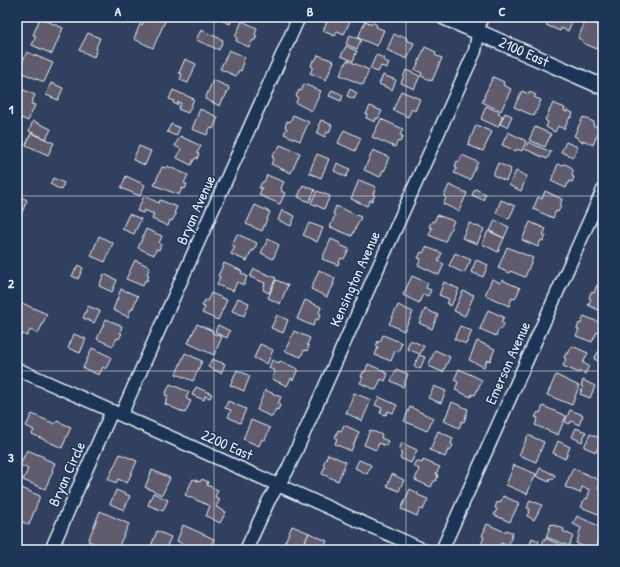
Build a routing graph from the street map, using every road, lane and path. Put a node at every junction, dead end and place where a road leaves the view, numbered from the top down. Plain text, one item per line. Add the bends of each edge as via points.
1 (299, 17) edge
2 (444, 17) edge
3 (481, 17) edge
4 (478, 32) junction
5 (603, 87) edge
6 (603, 190) edge
7 (17, 369) edge
8 (116, 413) junction
9 (278, 485) junction
10 (51, 550) edge
11 (246, 550) edge
12 (424, 550) edge
13 (442, 550) edge

1 - 8 street, Bryan Avenue
2 - 4 street, 2100 East
3 - 4 street, Kensington Avenue
4 - 5 street, 2100 East
4 - 9 street, Kensington Avenue via 475,51 287,471
6 - 13 street, Emerson Avenue
7 - 8 street, 2200 East
8 - 9 street, 2200 East
8 - 10 street, Bryan Circle
9 - 11 street, Kensington Avenue via 268,500
9 - 12 street, 2200 East

